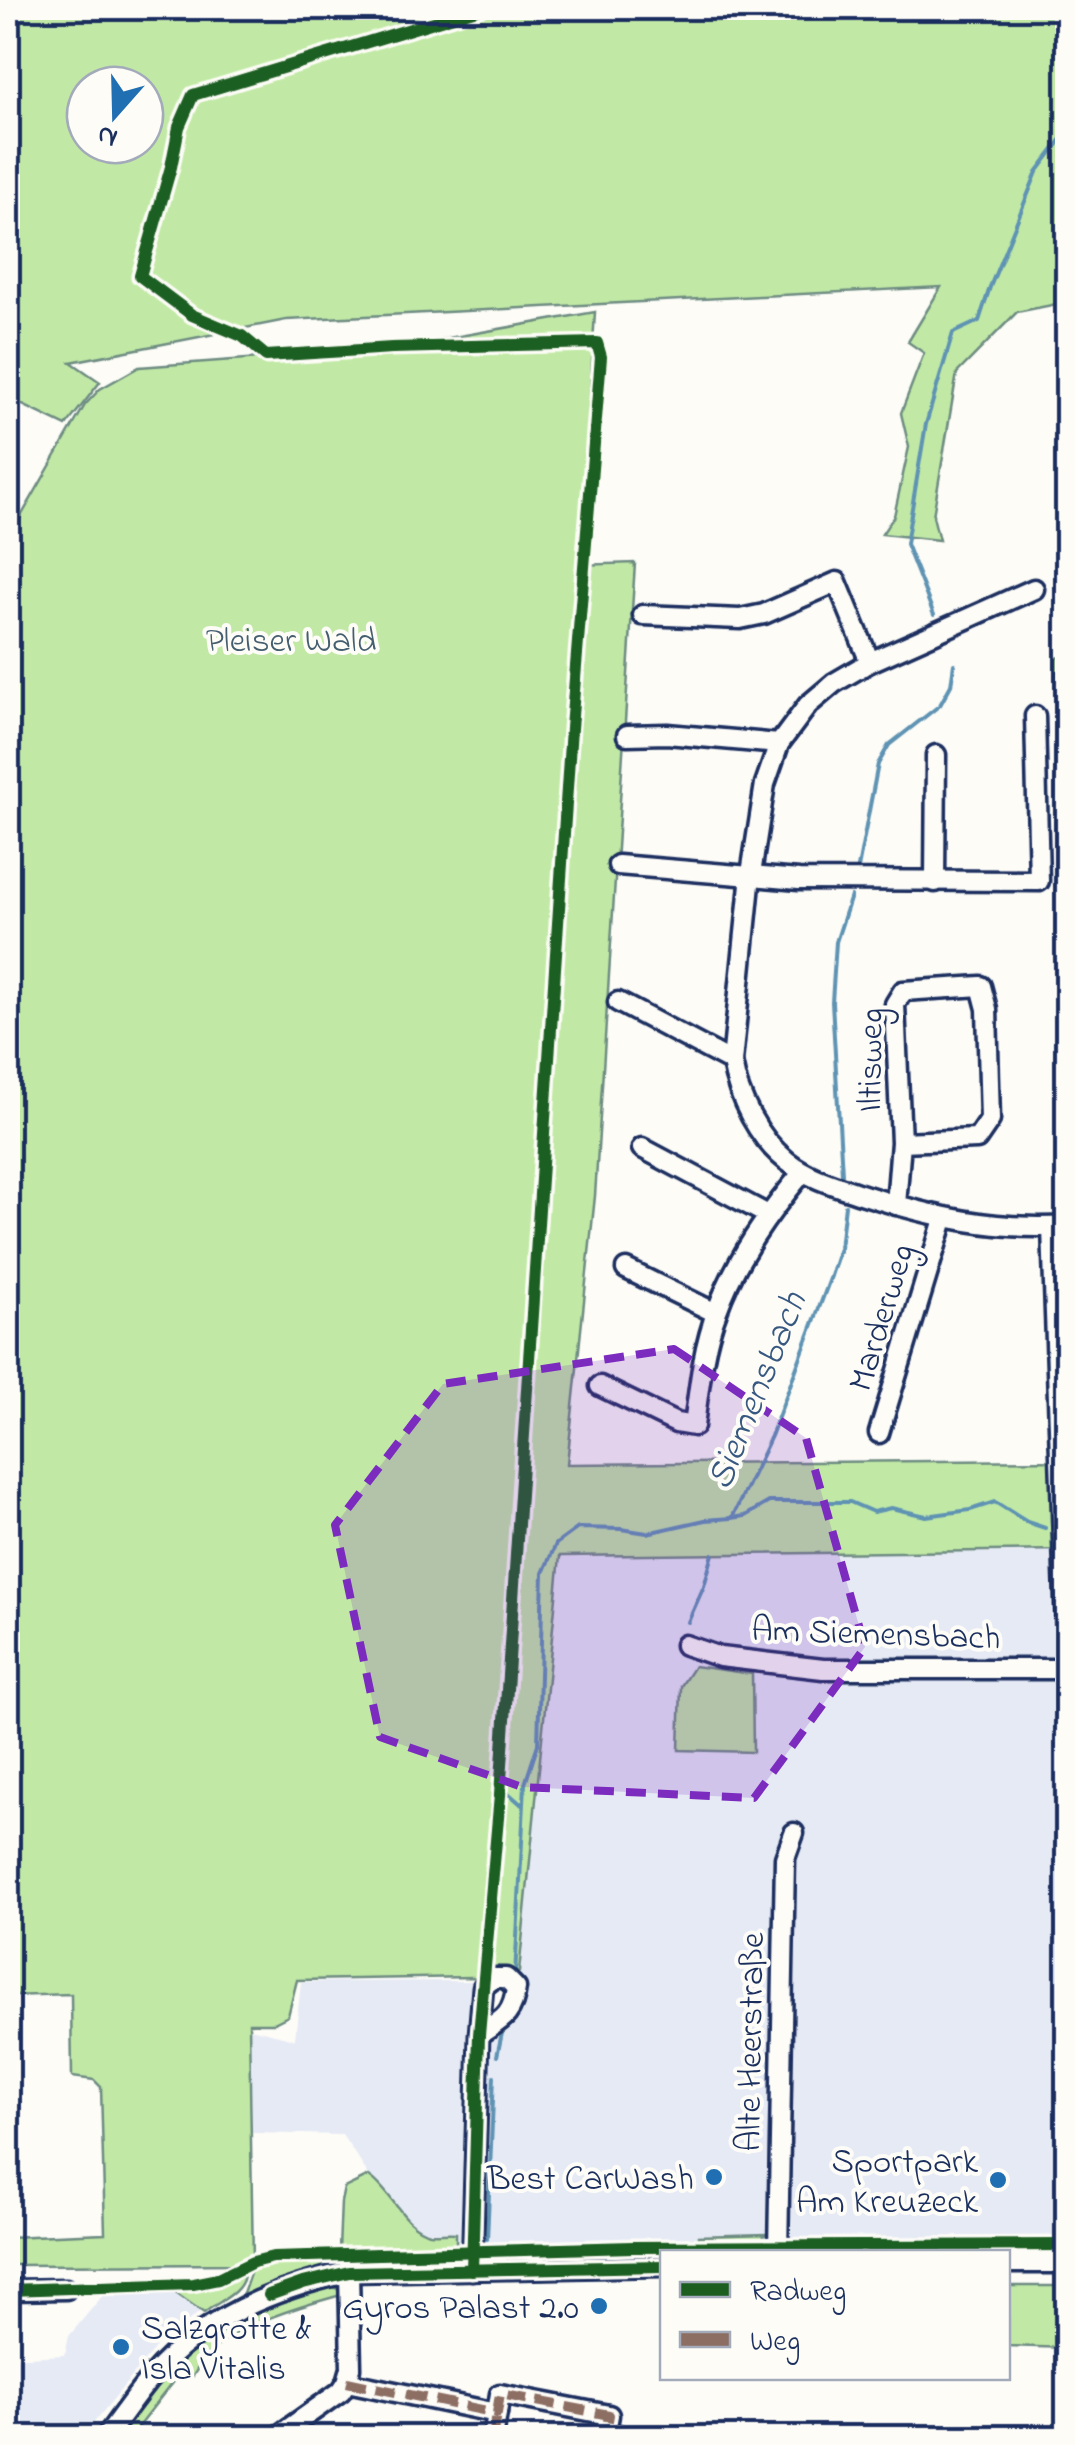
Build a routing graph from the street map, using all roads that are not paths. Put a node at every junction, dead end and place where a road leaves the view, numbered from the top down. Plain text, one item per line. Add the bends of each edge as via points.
1 (1034, 589) dead end
2 (644, 615) dead end
3 (870, 662) junction
4 (1035, 716) dead end
5 (627, 734) dead end
6 (779, 744) junction
7 (936, 755) dead end
8 (618, 865) dead end
9 (752, 874) junction
10 (935, 882) junction
11 (618, 1002) dead end
12 (732, 1062) junction
13 (901, 1142) junction
14 (642, 1148) dead end
15 (803, 1172) junction
16 (896, 1206) junction
17 (768, 1215) junction
18 (944, 1219) junction
19 (1060, 1227) edge
20 (626, 1269) dead end
21 (1061, 1283) edge
22 (716, 1313) junction
23 (600, 1386) dead end
24 (879, 1433) dead end
25 (685, 1645) dead end
26 (1067, 1670) edge
27 (1068, 1684) edge
28 (794, 1833) dead end
29 (479, 2036) dead end
30 (778, 2250) edge
31 (1010, 2263) edge
32 (1068, 2263) edge
33 (660, 2266) edge
34 (472, 2270) junction
35 (349, 2272) junction
36 (8, 2290) edge
37 (66, 2290) dead end
38 (347, 2382) junction
39 (497, 2413) junction
40 (105, 2438) edge
41 (275, 2438) edge
42 (493, 2438) edge
43 (629, 2438) edge

1 - 3 street
2 - 3 street via 740,619 836,582
3 - 6 street via 808,705
4 - 10 street via 1039,882
5 - 6 street
6 - 9 street via 765,784
7 - 10 street
8 - 9 street
9 - 10 street
9 - 12 street
11 - 12 street
12 - 15 street via 758,1127
13 - 13 street, Iltisweg via 895,1004 903,991 981,986 988,1009 990,1120 976,1139
13 - 16 street, Iltisweg
14 - 17 street
15 - 16 street
15 - 17 street
16 - 18 street
17 - 22 street
18 - 19 street
18 - 24 street, Marderweg
19 - 21 street
20 - 22 street
21 - 26 street
22 - 23 street via 694,1426
25 - 26 street, Am Siemensbach via 720,1657 823,1669
26 - 27 street
28 - 30 street, Alte Heerstraße via 785,1858
29 - 34 street
31 - 32 street
33 - 34 street
34 - 35 street
35 - 38 street
35 - 40 street via 302,2283 207,2327 153,2376
36 - 37 street
38 - 39 street
38 - 41 street
39 - 42 street
39 - 43 street via 500,2394 609,2415 606,2432

